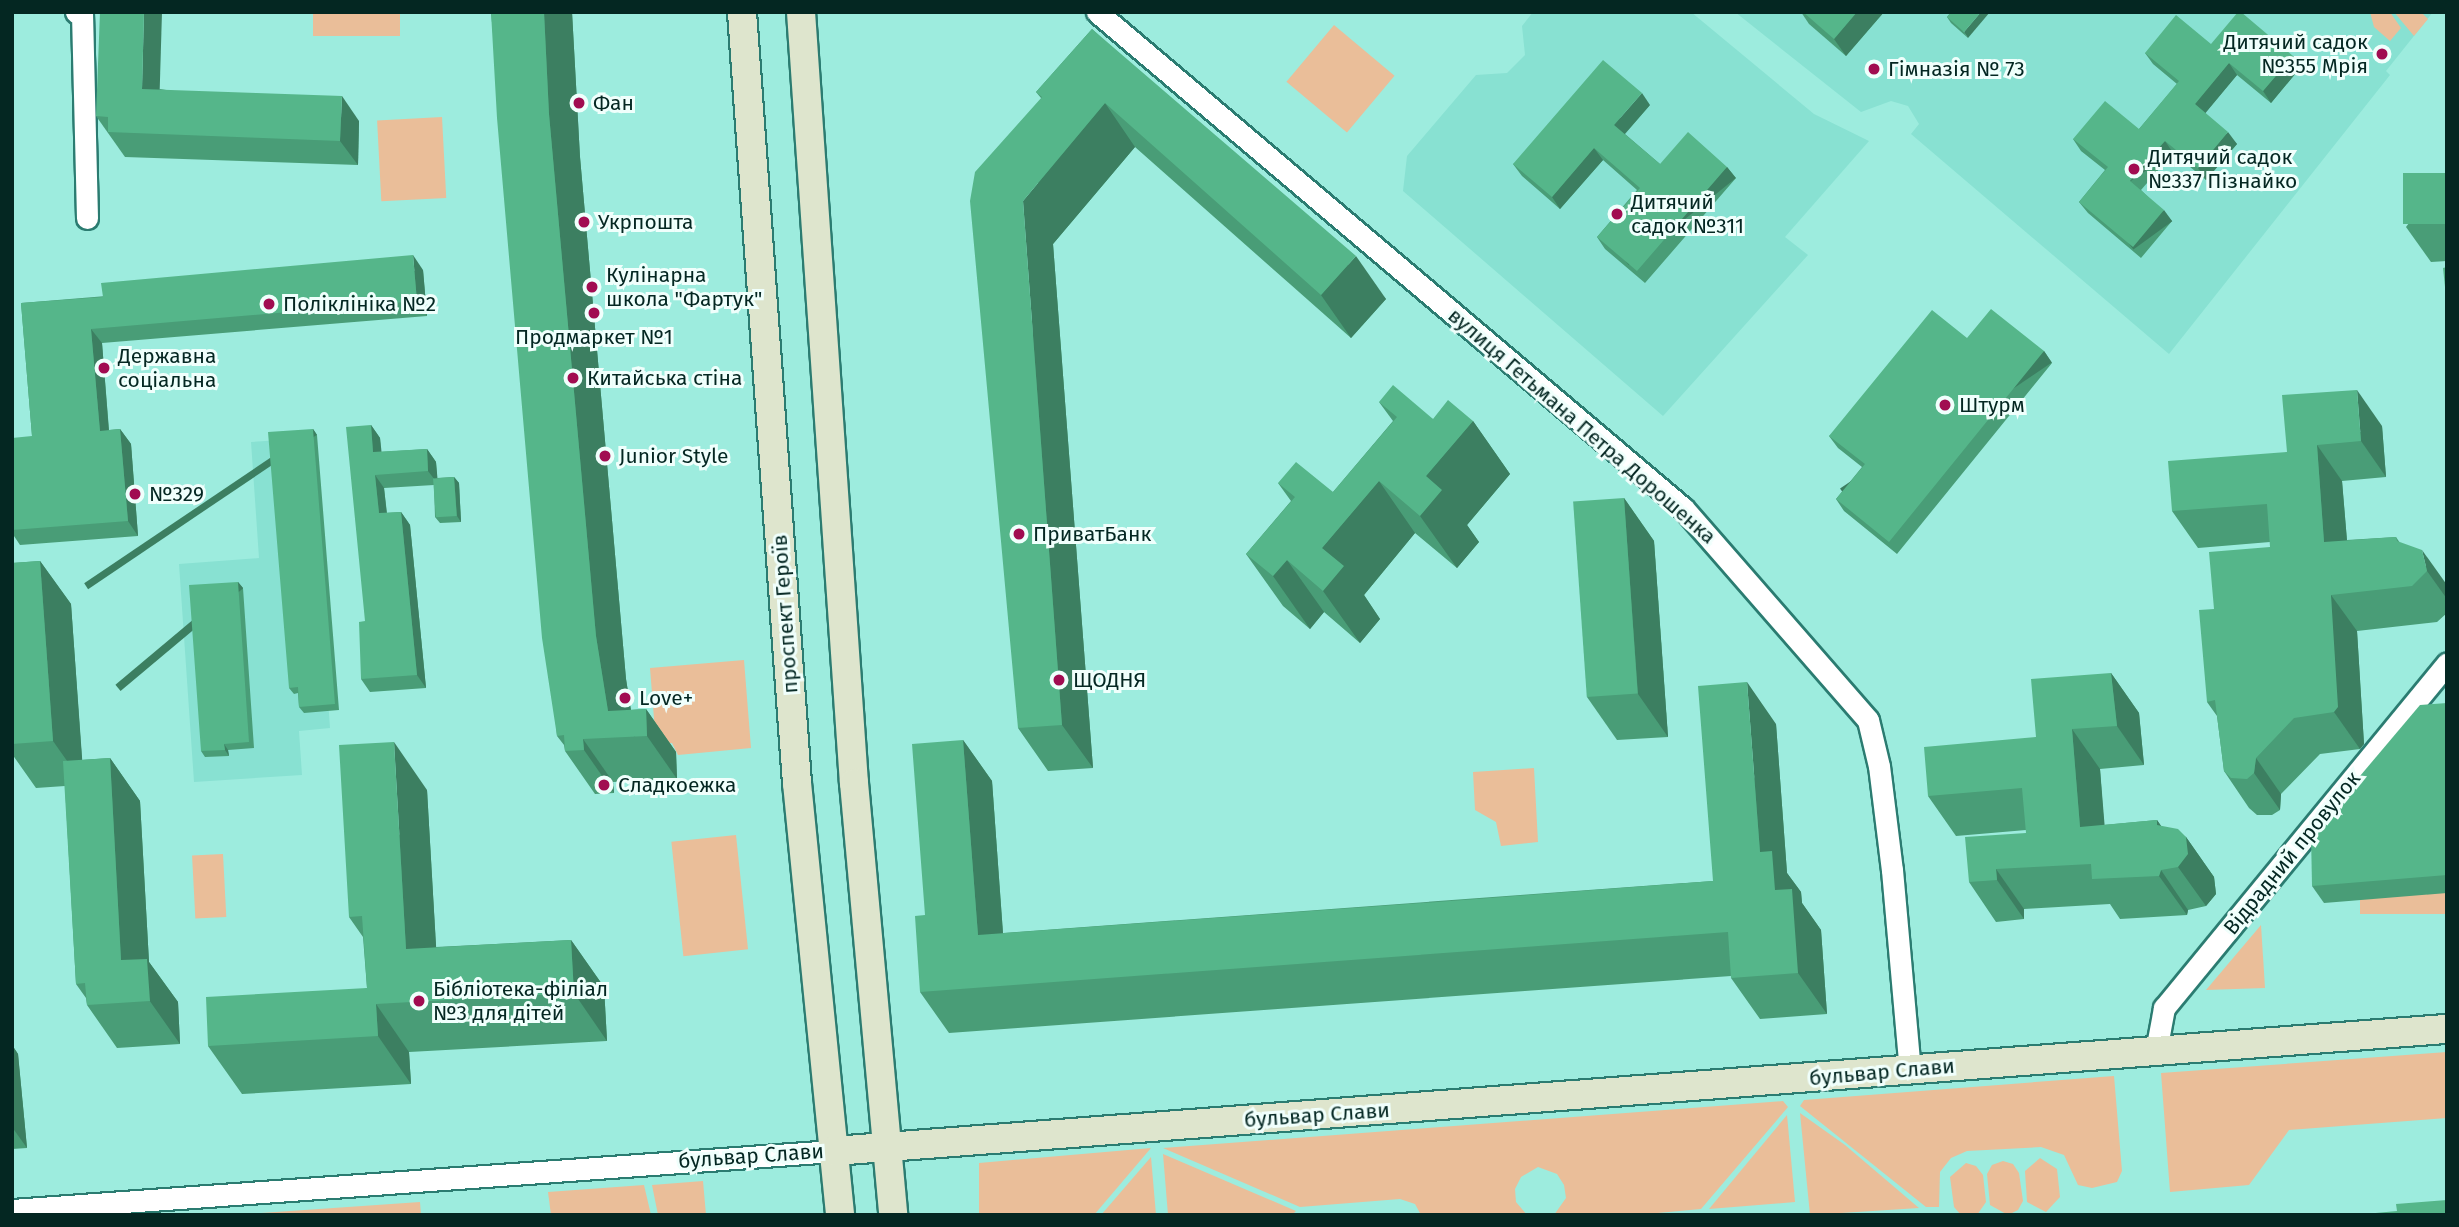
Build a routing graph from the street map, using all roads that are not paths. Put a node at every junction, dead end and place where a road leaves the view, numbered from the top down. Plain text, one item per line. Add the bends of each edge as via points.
1 (76, 12) edge
2 (742, 12) edge
3 (801, 12) edge
4 (1097, 12) edge
5 (87, 218) dead end
6 (2447, 663) edge
7 (2447, 1029) edge
8 (2156, 1051) junction
9 (1910, 1070) junction
10 (885, 1147) junction
11 (834, 1151) junction
12 (187, 1205) edge
13 (12, 1210) edge
14 (840, 1215) edge
15 (893, 1215) edge

1 - 5 street via 82,13
2 - 11 main road, проспект Героїв via 797,783
3 - 10 main road via 854,783
4 - 9 street, вулиця Гетьмана Петра Дорошенка via 1683,508 1868,720 1879,766 1890,857
6 - 8 street, Відрадний провулок via 2164,1008
7 - 8 main road, бульвар Слави
8 - 9 main road, бульвар Слави
9 - 10 main road, бульвар Слави
10 - 11 main road, бульвар Слави
10 - 15 main road
11 - 12 street, бульвар Слави
11 - 14 main road, проспект Героїв
12 - 13 street, бульвар Слави

